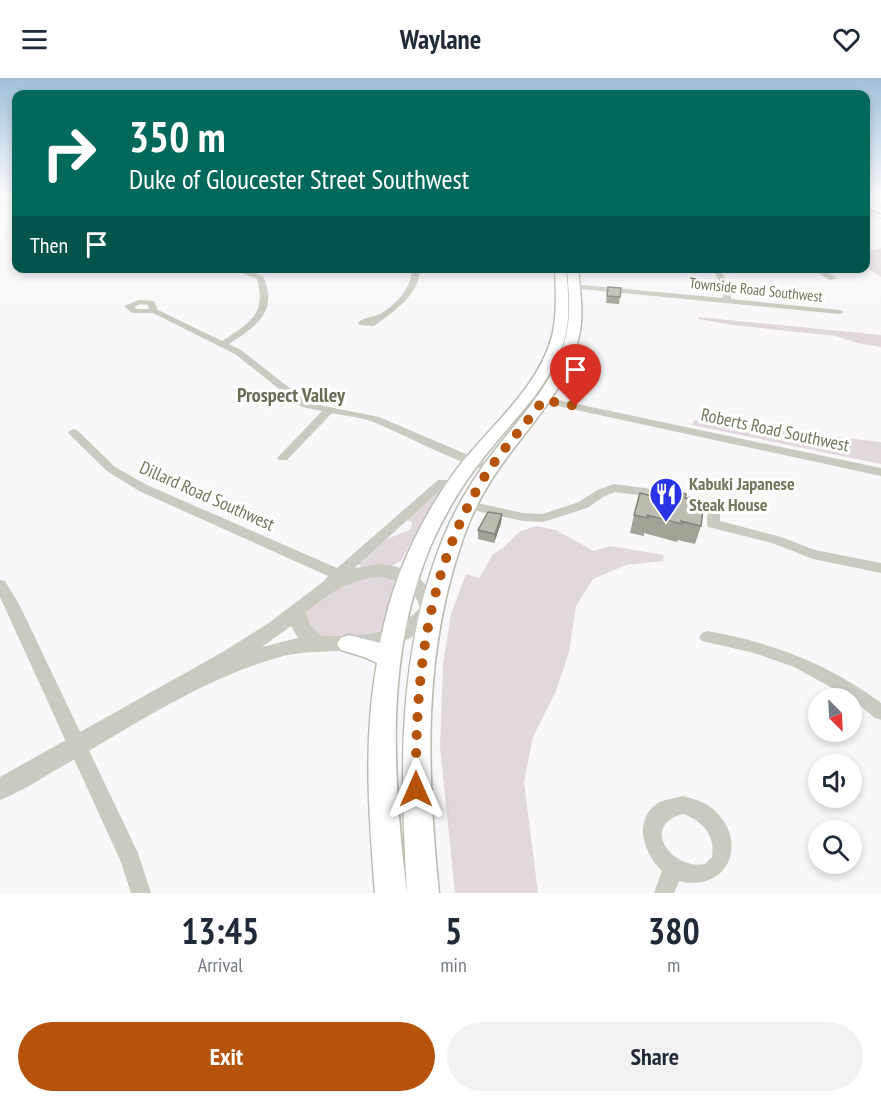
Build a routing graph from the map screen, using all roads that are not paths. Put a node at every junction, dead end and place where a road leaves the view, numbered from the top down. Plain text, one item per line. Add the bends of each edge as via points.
1 (246, 273) edge
2 (417, 273) edge
3 (718, 273) edge
4 (823, 273) edge
5 (833, 278) dead end
6 (565, 280) edge
7 (727, 300) junction
8 (154, 311) dead end
9 (840, 312) dead end
10 (380, 317) dead end
11 (224, 344) junction
12 (535, 398) junction
13 (328, 411) junction
14 (73, 432) dead end
15 (283, 458) dead end
16 (471, 462) junction
17 (490, 468) junction
18 (881, 472) edge
19 (442, 483) dead end
20 (468, 505) junction
21 (881, 568) edge
22 (337, 574) junction
23 (409, 577) junction
24 (0, 585) edge
25 (320, 591) junction
26 (6, 607) edge
27 (430, 610) junction
28 (297, 611) junction
29 (706, 637) dead end
30 (318, 643) junction
31 (349, 644) joint
32 (391, 648) junction
33 (173, 692) junction
34 (881, 713) edge
35 (78, 746) junction
36 (0, 789) edge
37 (674, 868) dead end
38 (141, 893) edge
39 (391, 893) edge
40 (423, 893) edge
41 (664, 893) edge

1 - 11 street via 260,278 264,312
2 - 10 street via 414,286
3 - 7 street via 725,282
4 - 5 street
6 - 7 street, Townside Road Southwest
6 - 12 main road via 557,340
7 - 9 street, Townside Road Southwest
8 - 11 street
11 - 13 street via 300,401
12 - 16 main road
12 - 17 main road
12 - 18 street, Roberts Road Southwest
13 - 15 street
13 - 16 street via 375,418
14 - 22 street, Dillard Road Southwest via 111,469 143,488
16 - 17 street
16 - 23 main road via 433,521
17 - 20 main road
19 - 22 street
20 - 21 street via 543,518 583,505 607,490 622,488 714,506 713,525 776,540 813,554
20 - 27 main road via 445,558
22 - 25 street
23 - 25 street via 397,571 370,571 342,578
23 - 27 street via 422,590
23 - 32 main road
24 - 26 street
25 - 28 street
26 - 35 street
27 - 32 street
27 - 40 main road via 421,661 416,733
28 - 30 street via 303,632
28 - 33 street
29 - 34 street via 790,658 839,682
30 - 31 street
30 - 33 street via 264,654
31 - 32 main road via 370,650
32 - 39 main road via 381,739 382,807
33 - 35 street
35 - 36 street
35 - 38 street via 131,860
37 - 41 street

